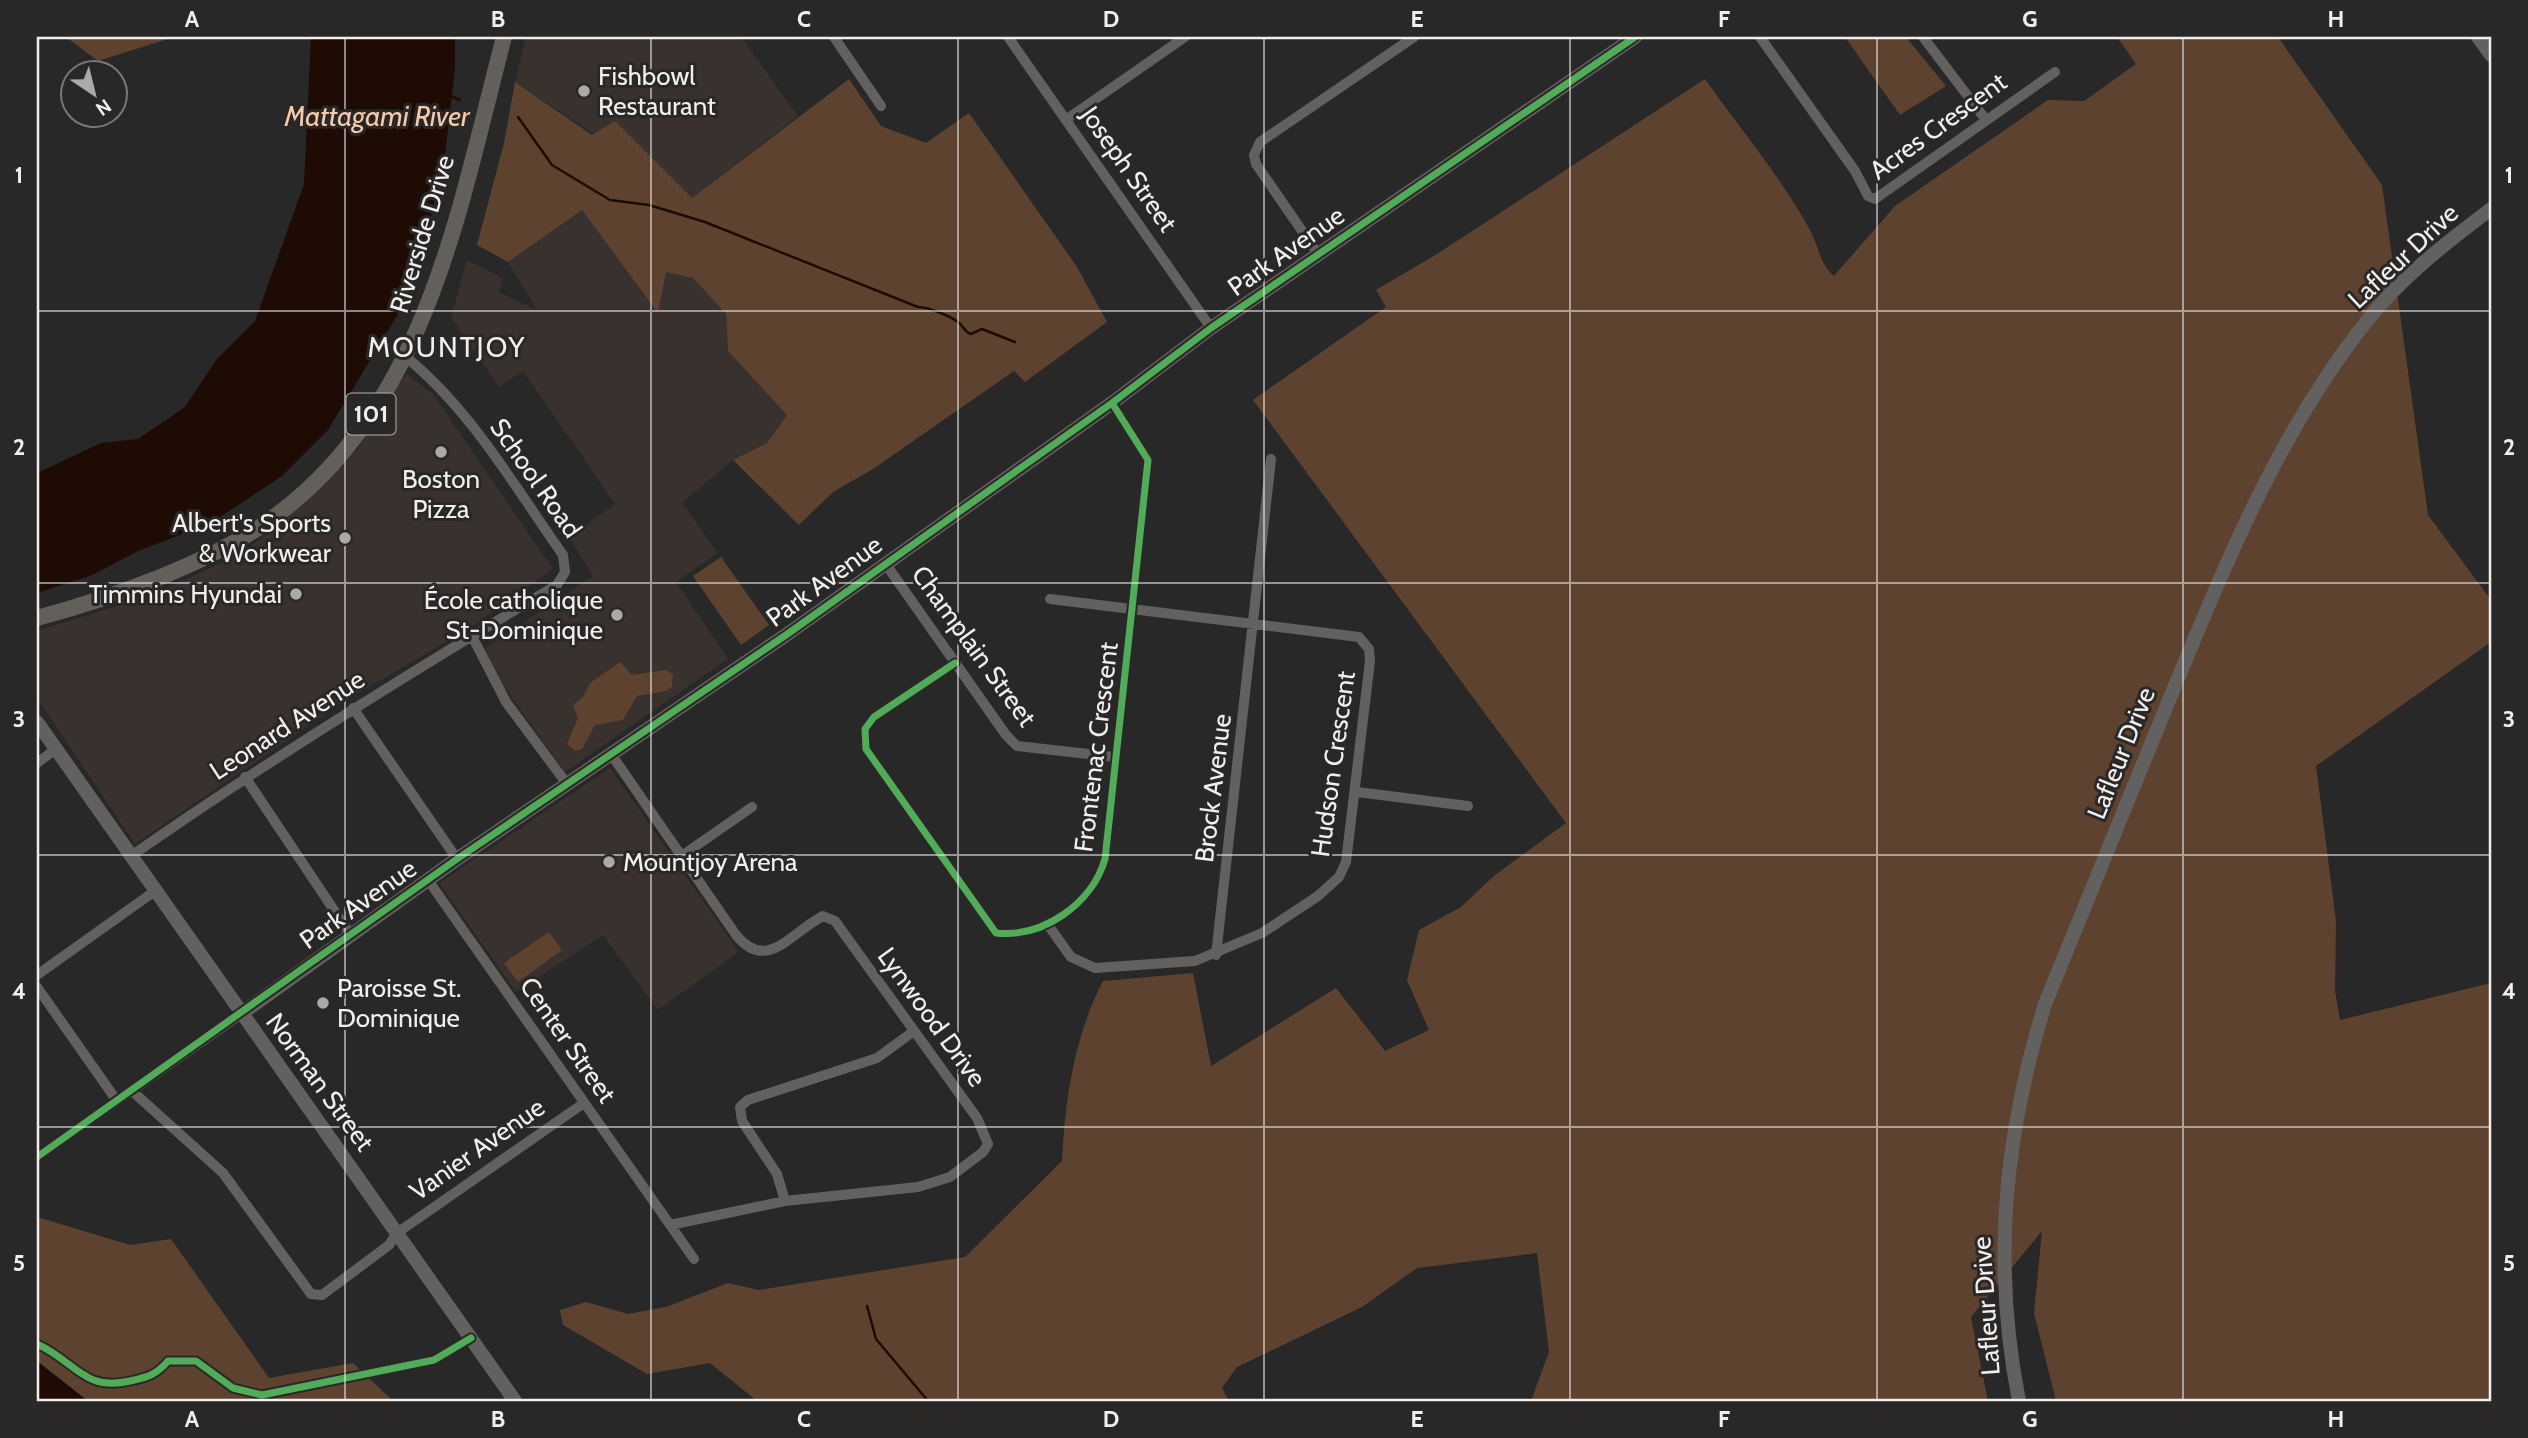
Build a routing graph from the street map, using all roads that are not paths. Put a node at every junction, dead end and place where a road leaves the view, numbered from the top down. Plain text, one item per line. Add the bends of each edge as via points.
1 (504, 37) edge
2 (834, 37) edge
3 (1008, 37) edge
4 (1185, 37) edge
5 (1414, 37) edge
6 (1635, 37) edge
7 (1760, 37) edge
8 (1923, 37) edge
9 (2478, 37) edge
10 (2491, 55) edge
11 (2055, 72) dead end
12 (881, 106) dead end
13 (1067, 119) junction
14 (1986, 120) junction
15 (2491, 209) edge
16 (1318, 254) junction
17 (1211, 328) junction
18 (405, 357) junction
19 (1112, 403) junction
20 (1271, 458) dead end
21 (885, 563) junction
22 (1050, 599) dead end
23 (1134, 611) junction
24 (37, 618) edge
25 (1254, 626) junction
26 (472, 638) junction
27 (955, 663) junction
28 (353, 708) junction
29 (37, 722) edge
30 (56, 749) junction
31 (611, 754) junction
32 (1115, 757) junction
33 (37, 763) edge
34 (245, 777) junction
35 (567, 784) junction
36 (1357, 792) junction
37 (1468, 806) dead end
38 (752, 807) dead end
39 (683, 855) junction
40 (131, 856) junction
41 (457, 859) junction
42 (428, 880) junction
43 (155, 891) junction
44 (1048, 925) junction
45 (351, 934) junction
46 (1216, 955) junction
47 (37, 975) edge
48 (37, 987) edge
49 (241, 1014) junction
50 (914, 1031) junction
51 (131, 1090) junction
52 (117, 1101) junction
53 (584, 1103) junction
54 (37, 1157) edge
55 (785, 1201) junction
56 (670, 1226) junction
57 (397, 1233) junction
58 (694, 1259) dead end
59 (515, 1401) edge
60 (2019, 1401) edge

1 - 18 main road, Riverside Drive / 101 via 432,298
2 - 12 street
3 - 13 street, Joseph Street
4 - 13 street
5 - 16 street via 1260,142 1254,155
6 - 16 street, Park Avenue
7 - 14 street, Acres Crescent via 1868,196 1875,199
8 - 14 street
9 - 10 street
11 - 14 street, Acres Crescent
13 - 17 street, Joseph Street
15 - 60 street, Lafleur Drive via 2441,247 2367,320 2316,390 2269,470 2223,569 2045,1004 2024,1072 2005,1211 2004,1284
16 - 17 street, Park Avenue
17 - 19 street, Park Avenue
18 - 24 main road, Riverside Drive / 101 via 359,433 331,466 274,518 221,550 173,571
18 - 26 street, School Road via 433,378 460,409 563,555 565,572 557,585
19 - 21 street, Park Avenue
19 - 23 street, Frontenac Crescent via 1148,460
20 - 25 street, Brock Avenue
21 - 27 street, Champlain Street
21 - 31 street, Park Avenue
22 - 23 street, Hudson Crescent
23 - 25 street, Hudson Crescent
23 - 32 street, Frontenac Crescent
25 - 36 street, Hudson Crescent via 1359,637 1369,649
25 - 46 street, Brock Avenue
26 - 28 street, Leonard Avenue
26 - 35 street via 506,702
27 - 32 street, Champlain Street via 1017,746
27 - 44 street, Frontenac Crescent via 874,717 865,729 866,749 996,933
28 - 34 street, Leonard Avenue
28 - 41 street
29 - 30 street, Norman Street
30 - 33 street
30 - 40 street, Norman Street
31 - 35 street, Park Avenue
31 - 39 street, Lynwood Drive
32 - 44 street, Frontenac Crescent via 1100,878 1089,894
34 - 40 street, Leonard Avenue
34 - 45 street, Park Avenue
35 - 41 street, Park Avenue
36 - 37 street
36 - 46 street, Hudson Crescent via 1346,862 1339,877 1262,933
38 - 39 street
39 - 50 street, Lynwood Drive via 736,935 753,952 765,953 823,916 835,922
40 - 43 street, Norman Street
41 - 42 street, Park Avenue
42 - 45 street, Park Avenue
42 - 53 street, Center Street
43 - 47 street
43 - 49 street, Norman Street
44 - 46 street, Hudson Crescent via 1071,957 1094,968 1195,961
45 - 49 street, Park Avenue
48 - 52 street
49 - 51 street, Park Avenue
49 - 57 street, Norman Street
50 - 55 street via 877,1058 748,1100 740,1107 742,1121 777,1174
50 - 55 street, Lynwood Drive via 977,1118 988,1144 983,1152 950,1177 918,1187
51 - 52 street, Park Avenue
51 - 57 street, Vanier Avenue via 223,1173 311,1294 322,1295 389,1245
52 - 54 street, Park Avenue
53 - 56 street, Center Street
53 - 57 street, Vanier Avenue
55 - 56 street, Lynwood Drive
56 - 58 street, Center Street
57 - 59 street, Norman Street

